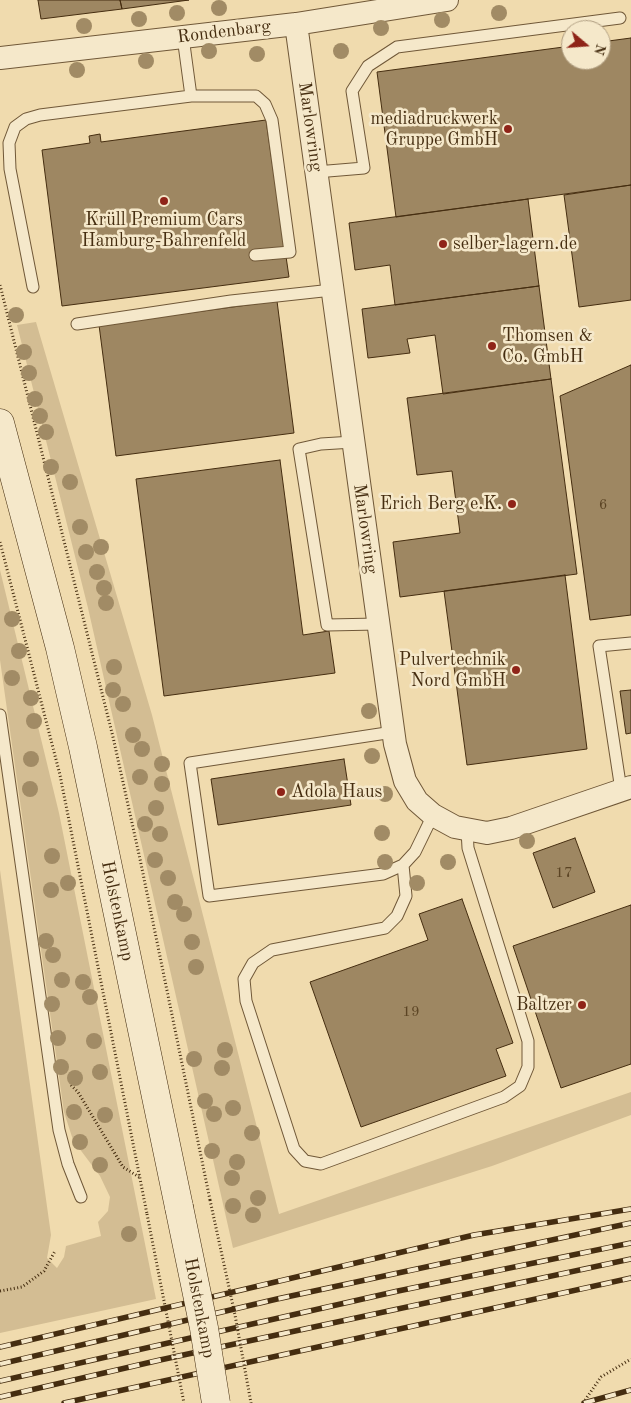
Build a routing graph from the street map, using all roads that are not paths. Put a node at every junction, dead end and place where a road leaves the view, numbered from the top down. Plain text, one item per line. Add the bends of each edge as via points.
1 (447, 0) edge
2 (620, 18) dead end
3 (296, 24) junction
4 (183, 36) junction
5 (0, 58) edge
6 (191, 96) junction
7 (316, 172) junction
8 (255, 255) dead end
9 (33, 287) dead end
10 (332, 290) junction
11 (77, 324) dead end
12 (0, 423) edge
13 (353, 442) junction
14 (4, 464) edge
15 (378, 624) junction
16 (631, 643) edge
17 (0, 715) edge
18 (393, 732) junction
19 (626, 789) edge
20 (432, 815) junction
21 (467, 830) junction
22 (403, 865) junction
23 (81, 1196) dead end
24 (216, 1403) edge

1 - 3 street, Rondenbarg
2 - 7 lane via 396,48 368,66 352,91 364,168
3 - 4 street, Rondenbarg
3 - 7 street, Marlowring
4 - 5 street, Rondenbarg
4 - 6 lane
6 - 8 lane via 256,96 269,110 290,252
6 - 9 lane via 40,115 15,127 10,143 10,169
7 - 10 street, Marlowring
10 - 11 lane
10 - 13 street, Marlowring
12 - 14 main road, Holstenkamp
13 - 15 street, Marlowring
13 - 15 lane via 299,449 327,626
14 - 24 main road, Holstenkamp, bridge via 60,648 83,747 204,1328
15 - 18 street, Marlowring
16 - 19 lane via 599,646
17 - 23 lane via 59,1130
18 - 20 street, Marlowring via 405,781 417,801
18 - 22 lane via 190,763 209,896 383,874
19 - 21 street, Marlowring via 498,832
20 - 21 street, Marlowring
20 - 22 lane via 415,852
21 - 22 lane via 468,848 528,1041 528,1067 520,1086 504,1097 321,1164 305,1161 294,1149 246,1001 244,980 253,963 272,950 385,928 398,916 406,896

